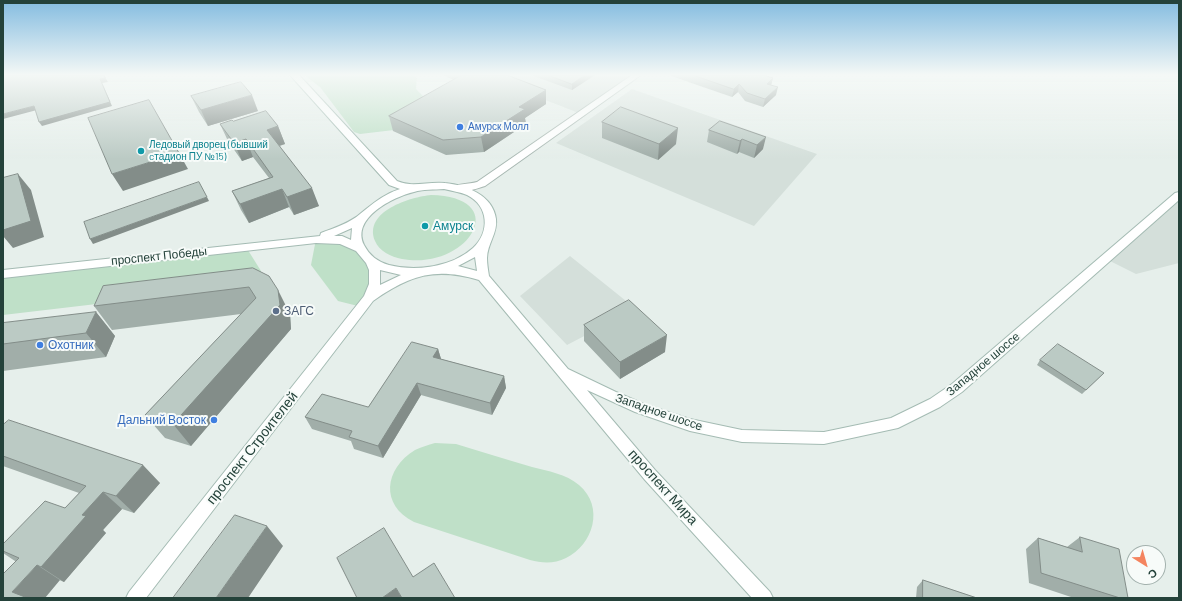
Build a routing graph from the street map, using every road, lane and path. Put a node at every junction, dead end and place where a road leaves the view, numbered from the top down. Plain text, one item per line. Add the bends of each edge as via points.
1 (320, 103) edge
2 (597, 103) edge
3 (393, 183) junction
4 (481, 184) junction
5 (421, 187) junction
6 (455, 188) junction
7 (1179, 195) edge
8 (387, 197) junction
9 (481, 199) junction
10 (363, 217) junction
11 (488, 235) junction
12 (316, 239) junction
13 (359, 248) junction
14 (371, 261) junction
15 (430, 270) junction
16 (3, 274) edge
17 (483, 277) junction
18 (369, 298) junction
19 (565, 373) junction
20 (135, 598) edge
21 (764, 598) edge

1 - 3 street
2 - 4 street
3 - 5 street via 408,188
3 - 8 street via 393,191
4 - 6 street
4 - 9 street
5 - 6 street
5 - 8 street
6 - 9 street
7 - 19 street, Западное шоссе via 957,388 935,403 893,424 824,438 742,436 690,425 640,408
8 - 10 street
9 - 11 street via 487,205 492,219
10 - 12 street via 339,231
10 - 13 street via 357,232
11 - 15 street via 476,250 466,257
11 - 17 street via 481,258
12 - 13 street via 342,240
12 - 16 street, проспект Победы
13 - 14 street
14 - 15 street via 403,271
14 - 18 street via 376,279
15 - 17 street via 457,270
15 - 18 street via 395,281
17 - 19 street, проспект Мира
18 - 20 street, проспект Строителей
19 - 21 street, проспект Мира via 650,475

